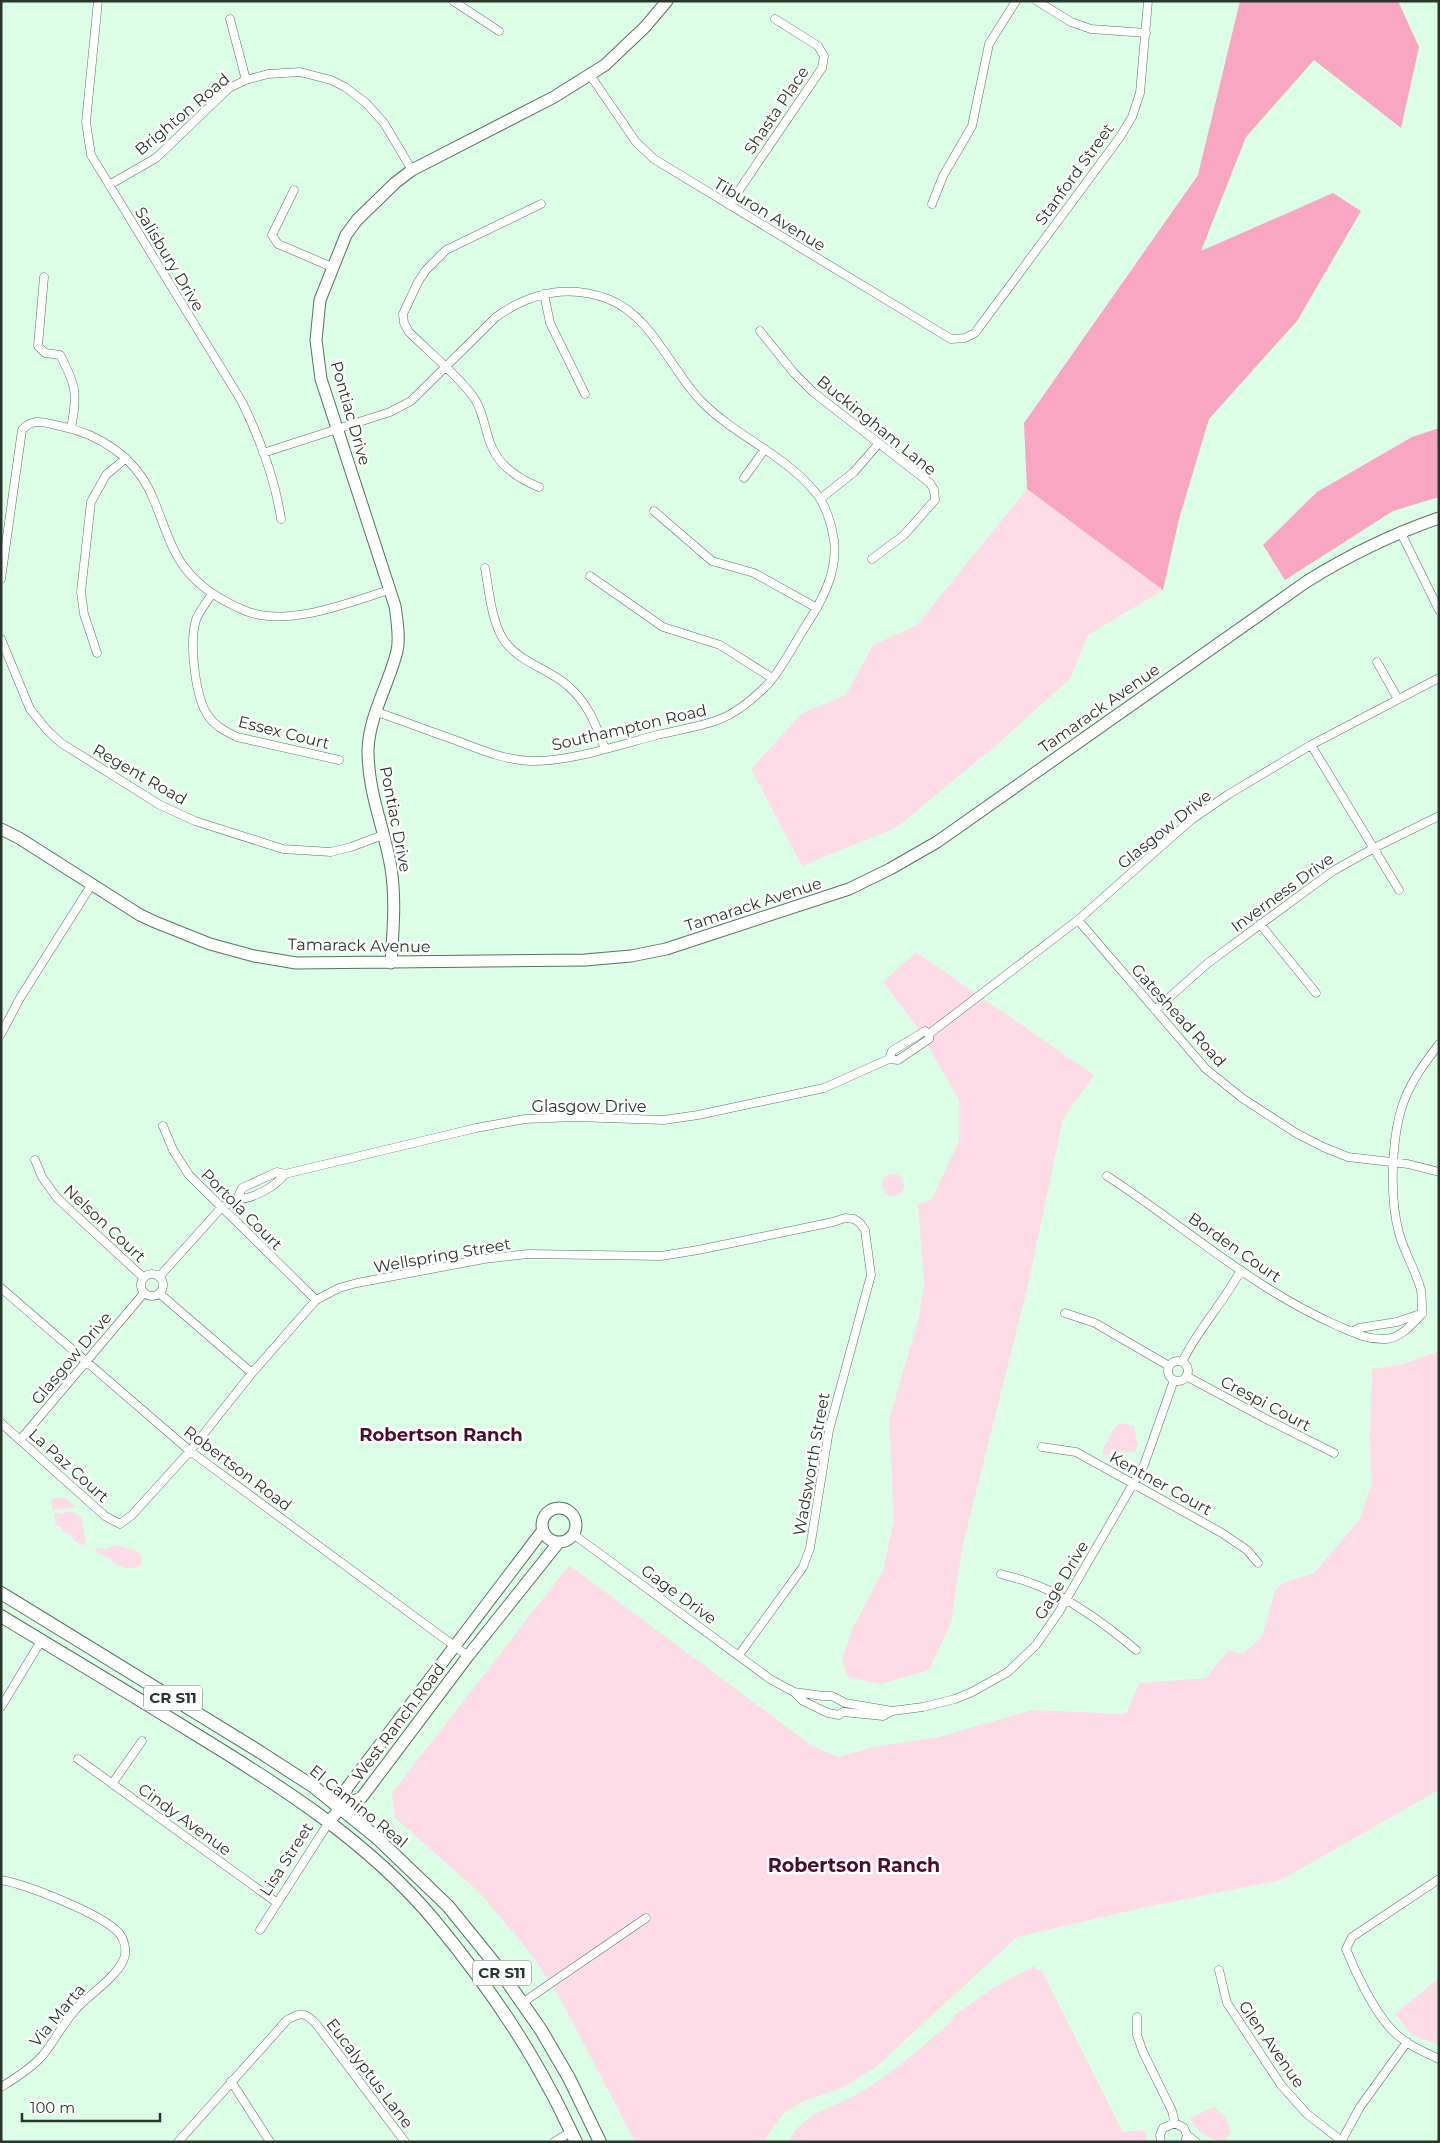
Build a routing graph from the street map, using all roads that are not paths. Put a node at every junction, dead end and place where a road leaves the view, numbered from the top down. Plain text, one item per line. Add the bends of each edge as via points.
1 (98, 1) edge
2 (453, 1) edge
3 (667, 1) edge
4 (1016, 1) edge
5 (1037, 1) edge
6 (1148, 1) edge
7 (230, 19) dead end
8 (774, 19) dead end
9 (499, 31) dead end
10 (1146, 33) junction
11 (590, 75) junction
12 (246, 80) junction
13 (412, 170) junction
14 (109, 185) junction
15 (294, 190) dead end
16 (541, 204) dead end
17 (932, 204) dead end
18 (729, 205) junction
19 (332, 267) junction
20 (44, 277) dead end
21 (544, 294) junction
22 (760, 331) dead end
23 (965, 338) joint
24 (446, 368) junction
25 (586, 394) dead end
26 (71, 428) junction
27 (337, 430) junction
28 (879, 443) junction
29 (766, 450) junction
30 (264, 453) junction
31 (126, 458) junction
32 (744, 478) dead end
33 (540, 487) dead end
34 (820, 499) junction
35 (654, 511) dead end
36 (1439, 518) edge
37 (281, 519) dead end
38 (1400, 531) junction
39 (872, 559) dead end
40 (485, 568) dead end
41 (590, 576) dead end
42 (1, 579) edge
43 (390, 590) junction
44 (212, 594) junction
45 (817, 608) junction
46 (1439, 610) edge
47 (1, 639) edge
48 (97, 654) dead end
49 (1377, 662) dead end
50 (772, 678) junction
51 (1439, 678) edge
52 (1398, 699) junction
53 (377, 712) junction
54 (1311, 745) junction
55 (605, 749) junction
56 (339, 760) dead end
57 (1439, 816) edge
58 (1, 829) edge
59 (383, 835) junction
60 (1374, 848) junction
61 (92, 884) junction
62 (1399, 890) dead end
63 (1078, 920) junction
64 (1260, 924) junction
65 (391, 963) junction
66 (1316, 993) dead end
67 (1155, 1010) junction
68 (1, 1034) edge
69 (1439, 1044) edge
70 (164, 1126) dead end
71 (36, 1160) dead end
72 (1393, 1164) junction
73 (1439, 1172) edge
74 (285, 1174) junction
75 (1107, 1176) dead end
76 (260, 1180) junction
77 (264, 1190) junction
78 (237, 1198) junction
79 (221, 1208) junction
80 (865, 1230) joint
81 (1241, 1270) junction
82 (159, 1277) junction
83 (144, 1278) junction
84 (1, 1288) edge
85 (144, 1294) junction
86 (160, 1294) junction
87 (316, 1300) junction
88 (1065, 1313) dead end
89 (1422, 1314) junction
90 (1375, 1328) junction
91 (1352, 1332) junction
92 (1378, 1338) junction
93 (85, 1362) junction
94 (1182, 1362) junction
95 (1169, 1366) junction
96 (252, 1373) junction
97 (1186, 1376) junction
98 (1174, 1380) junction
99 (1, 1423) edge
100 (20, 1440) junction
101 (1042, 1447) dead end
102 (190, 1451) junction
103 (1334, 1453) dead end
104 (1133, 1484) junction
105 (120, 1524) joint
106 (543, 1530) junction
107 (573, 1534) junction
108 (559, 1542) junction
109 (1258, 1563) dead end
110 (1001, 1574) dead end
111 (1, 1593) edge
112 (1065, 1600) junction
113 (1, 1616) edge
114 (41, 1641) junction
115 (453, 1646) junction
116 (1136, 1650) dead end
117 (739, 1655) junction
118 (468, 1656) junction
119 (794, 1692) junction
120 (845, 1703) junction
121 (1, 1707) edge
122 (892, 1711) junction
123 (843, 1712) junction
124 (142, 1742) dead end
125 (78, 1759) dead end
126 (112, 1784) junction
127 (341, 1807) junction
128 (329, 1822) junction
129 (1439, 1879) edge
130 (1, 1880) edge
131 (276, 1902) junction
132 (646, 1918) dead end
133 (260, 1930) dead end
134 (1219, 1970) dead end
135 (522, 2003) junction
136 (1137, 2017) dead end
137 (1407, 2042) junction
138 (1439, 2059) edge
139 (231, 2081) junction
140 (1, 2087) edge
141 (1175, 2123) junction
142 (573, 2137) edge
143 (1186, 2138) edge
144 (1342, 2141) edge
145 (178, 2142) edge
146 (270, 2142) edge
147 (405, 2142) edge
148 (554, 2142) edge
149 (600, 2142) edge
150 (1161, 2142) edge
151 (1196, 2142) edge

1 - 14 street, Salisbury Drive via 86,122 91,155
2 - 9 street
3 - 11 main road, Pontiac Drive via 645,27
4 - 17 street via 989,44 972,126
5 - 10 street via 1071,22 1091,29
6 - 10 street, Stanford Street
7 - 12 street
8 - 18 street, Shasta Place via 818,46 824,56 822,68
10 - 23 street, Stanford Street via 1140,93 1120,137 975,333
11 - 13 main road, Pontiac Drive
11 - 18 street, Tiburon Avenue via 636,142 654,159
12 - 13 street, Brighton Road via 268,74 300,72 345,87 384,123
12 - 14 street, Brighton Road via 229,88 156,158
13 - 19 main road, Pontiac Drive via 357,220 346,235
14 - 30 street, Salisbury Drive via 242,402
15 - 19 street via 272,235 278,244
16 - 24 street via 446,250 418,282 403,314 404,323
18 - 23 street, Tiburon Avenue via 951,339
19 - 27 main road, Pontiac Drive via 320,300 316,340 321,379
20 - 26 street via 38,346 45,353 60,355 71,377 76,405
21 - 24 street, Southampton Road via 511,306 496,317
21 - 25 street via 550,323
21 - 29 street, Southampton Road via 563,290 584,292 628,309 644,324 701,401
22 - 28 street, Buckingham Lane via 813,392
24 - 27 street, Southampton Road via 411,400 390,412
24 - 33 street via 476,402 499,460 527,482
26 - 31 street via 98,438
26 - 42 street via 36,421 22,430
27 - 30 street, Southampton Road
27 - 43 main road, Pontiac Drive
28 - 34 street via 854,472
28 - 39 street, Buckingham Lane via 930,483 934,500 904,536
29 - 32 street
29 - 34 street, Southampton Road via 782,461
30 - 37 street, Salisbury Drive
31 - 44 street via 151,494 174,551 186,570
31 - 48 street via 106,475 91,502 81,592 84,614
34 - 45 street, Southampton Road via 827,513 834,544 832,570
35 - 45 street via 712,561 754,573
36 - 38 main road, Tamarack Avenue
38 - 46 street
38 - 65 main road, Tamarack Avenue via 1348,556 1306,582 937,842 849,889 666,949 631,956 584,960
40 - 55 street via 503,638 522,659 568,686 584,703
41 - 50 street via 663,627 720,645
43 - 44 street via 308,615 261,615
43 - 53 main road, Pontiac Drive via 397,620 398,650
44 - 56 street, Essex Court via 196,619 192,645 202,706 210,718 222,730 237,737
45 - 50 street, Southampton Road
47 - 59 street, Regent Road via 30,709 47,730 61,743 160,805 195,821 283,849 331,852
49 - 52 street
50 - 55 street, Southampton Road via 748,702 719,720
51 - 52 street, Glasgow Drive
52 - 54 street, Glasgow Drive
53 - 55 street, Southampton Road via 492,754 527,761
53 - 59 main road, Pontiac Drive via 368,748 369,781
54 - 60 street
54 - 63 street, Glasgow Drive via 1191,820
57 - 60 street, Inverness Drive
58 - 61 main road, Tamarack Avenue
59 - 65 main road, Pontiac Drive via 391,868 394,904
60 - 62 street
60 - 64 street, Inverness Drive via 1334,870
61 - 65 main road, Tamarack Avenue via 140,915 210,944 254,956 296,963
61 - 68 street
63 - 67 street, Gateshead Road
63 - 74 street, Glasgow Drive via 929,1034 925,1031 895,1049 889,1059 824,1088 698,1116 664,1120 525,1119
64 - 66 street
64 - 67 street, Inverness Drive via 1208,963
67 - 72 street, Gateshead Road via 1206,1069 1296,1134 1348,1157
69 - 72 street via 1406,1097
70 - 79 street, Portola Court via 173,1150 189,1176
71 - 83 street, Nelson Court via 42,1177 57,1198
72 - 73 street, Gateshead Road via 1408,1164
72 - 89 street via 1399,1233 1421,1291
74 - 76 street, Glasgow Drive via 277,1172
74 - 77 street, Glasgow Drive
75 - 81 street, Borden Court
76 - 77 street
76 - 78 street, Glasgow Drive via 242,1188
77 - 78 street, Glasgow Drive
78 - 79 street, Glasgow Drive
79 - 82 street, Glasgow Drive
79 - 87 street, Portola Court
80 - 87 street, Wellspring Street via 854,1219 845,1218 661,1256 528,1254 484,1259 357,1283
80 - 117 street, Wadsworth Street via 871,1275 828,1430 810,1548 803,1567
81 - 91 street, Borden Court via 1300,1308
81 - 94 street
82 - 83 street via 152,1274
82 - 86 street via 164,1287
83 - 85 street via 141,1286
84 - 93 street, Robertson Road
85 - 86 street via 153,1297
85 - 93 street, Glasgow Drive
86 - 96 street
87 - 96 street, Wellspring Street
88 - 95 street via 1096,1323
89 - 90 street
89 - 92 street, Borden Court via 1405,1332
90 - 91 street via 1359,1328
90 - 92 street
91 - 92 street, Borden Court via 1357,1336
93 - 100 street, Glasgow Drive
93 - 102 street, Robertson Road
94 - 95 street via 1173,1362
94 - 97 street via 1187,1367
95 - 98 street via 1169,1376
96 - 102 street, Wellspring Street
97 - 98 street
97 - 103 street, Crespi Court
98 - 104 street, Gage Drive via 1146,1458
99 - 100 street, La Paz Court
100 - 105 street, La Paz Court via 106,1516
101 - 104 street, Kentner Court via 1076,1452
102 - 105 street, Wellspring Street via 132,1516
102 - 115 street, Robertson Road
104 - 109 street, Kentner Court via 1222,1532 1247,1550
104 - 112 street, Gage Drive
106 - 107 main road via 546,1514 561,1509 567,1510 574,1518
106 - 108 main road via 549,1539
106 - 115 main road, West Ranch Road
107 - 108 main road
107 - 117 street, Gage Drive
108 - 118 main road, West Ranch Road
110 - 112 street via 1032,1583
111 - 127 main road, El Camino Real / CR S11 via 260,1752
112 - 116 street
112 - 122 street, Gage Drive via 1036,1645 1008,1672 955,1699
113 - 114 main road, El Camino Real / CR S11
114 - 121 street
114 - 128 main road, El Camino Real / CR S11 via 277,1784
115 - 118 street, Robertson Road
115 - 127 main road, West Ranch Road via 347,1788
117 - 119 street, Gage Drive via 770,1679
118 - 127 main road, West Ranch Road via 361,1798
119 - 120 street, Gage Drive via 832,1696
119 - 123 street, Gage Drive via 803,1701 828,1713 839,1715
120 - 122 street, Gage Drive
120 - 123 street
122 - 123 street, Gage Drive via 883,1716
124 - 126 street
125 - 126 street, Cindy Avenue
126 - 131 street, Cindy Avenue
127 - 128 main road, Lisa Street
127 - 135 main road, El Camino Real / CR S11 via 448,1906
128 - 131 street, Lisa Street
128 - 142 main road, El Camino Real / CR S11 via 399,1884 439,1927 478,1977 523,2042
129 - 137 street via 1358,1934 1346,1949 1374,2004 1392,2030
130 - 140 street, Via Marta via 52,1896 112,1927 125,1946 120,1967 76,2009 42,2056
131 - 133 street, Lisa Street
132 - 135 street
134 - 144 street, Glen Avenue via 1227,2003 1281,2085 1307,2114
135 - 149 main road, El Camino Real / CR S11 via 569,2078
136 - 141 street via 1137,2035
137 - 138 street
137 - 144 street via 1377,2080
139 - 145 street
139 - 146 street
139 - 147 street, Eucalyptus Lane via 287,2020 295,2015 307,2015
141 - 143 street via 1184,2128
141 - 150 street via 1163,2128
142 - 148 street
143 - 151 street

